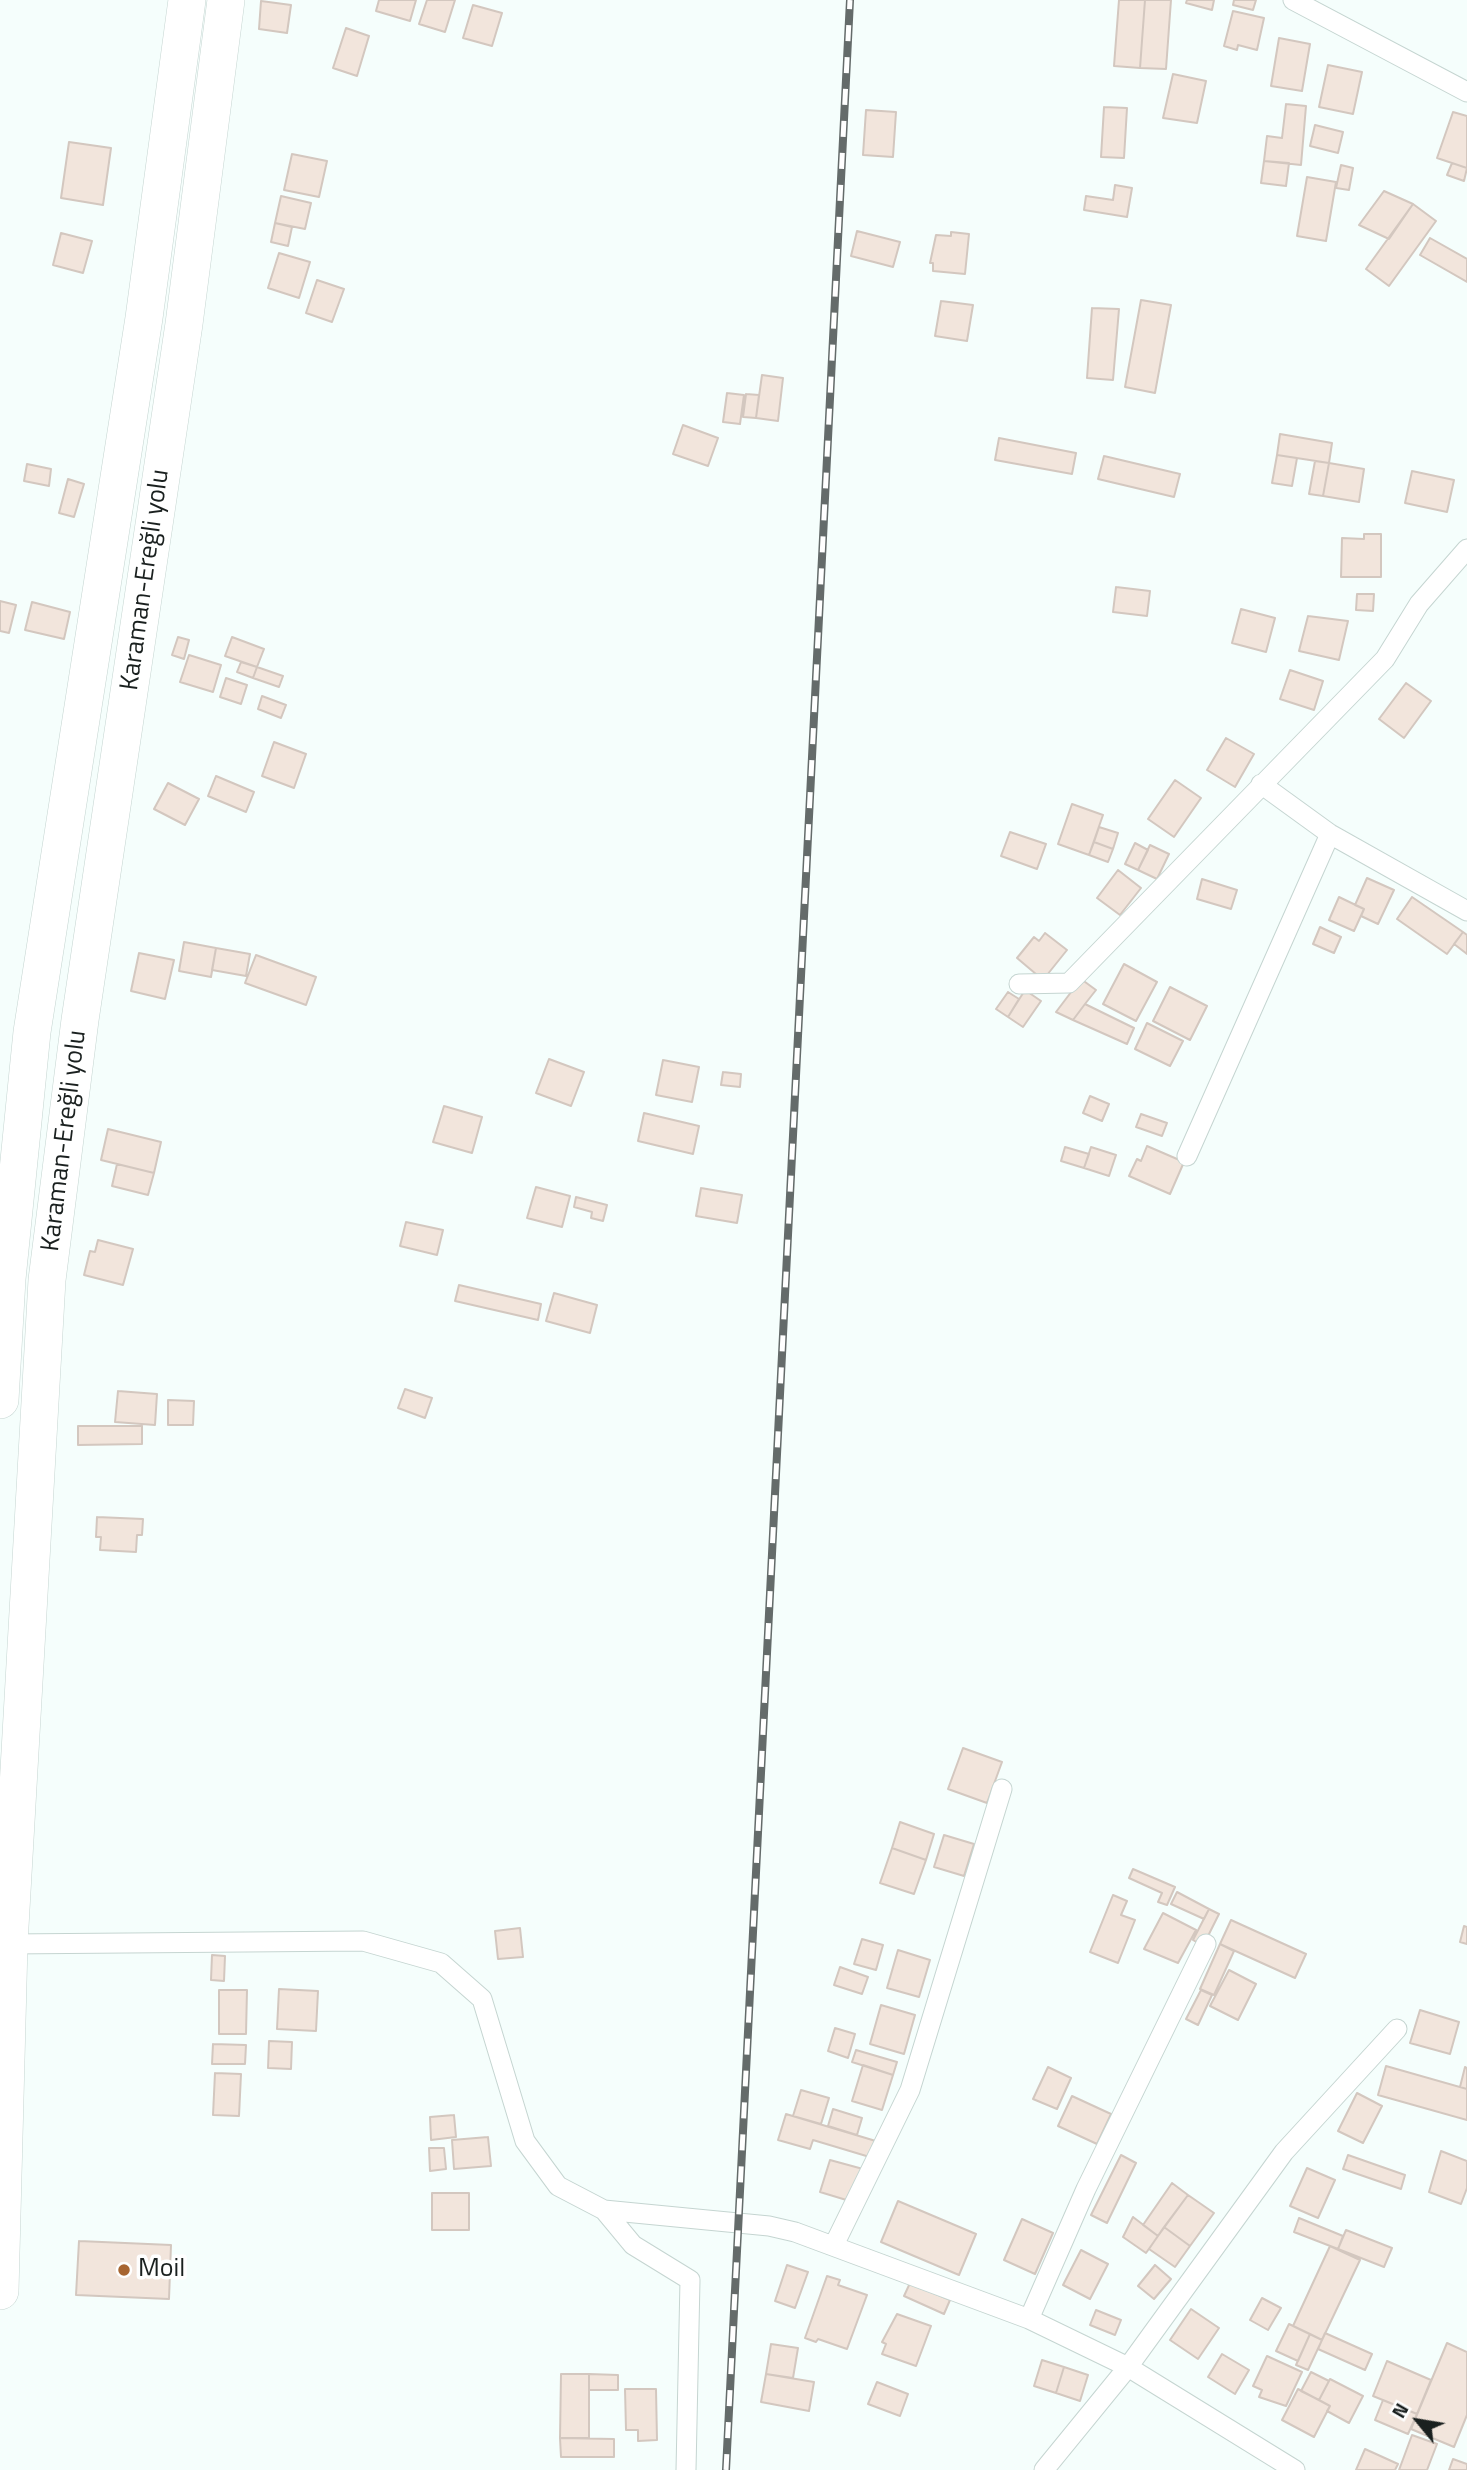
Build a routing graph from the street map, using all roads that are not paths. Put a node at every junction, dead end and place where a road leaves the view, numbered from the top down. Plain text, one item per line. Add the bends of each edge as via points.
1 (187, 0) edge
2 (226, 0) edge
3 (1293, 0) edge
4 (1467, 92) edge
5 (1467, 549) edge
6 (1261, 784) junction
7 (1330, 834) junction
8 (1467, 911) edge
9 (1019, 984) dead end
10 (1187, 1156) dead end
11 (0, 1400) edge
12 (1002, 1789) dead end
13 (9, 1944) junction
14 (1206, 1944) dead end
15 (1397, 2029) dead end
16 (604, 2210) junction
17 (834, 2245) junction
18 (0, 2291) edge
19 (1029, 2319) junction
20 (1128, 2367) junction
21 (686, 2470) edge
22 (1044, 2470) edge
23 (1295, 2470) edge

1 - 11 highway, Karaman-Ereğli yolu via 144,318 32,1031
2 - 13 highway, Karaman-Ereğli yolu via 47,1280
3 - 4 street
5 - 6 street via 1419,604 1385,659
6 - 7 street
6 - 9 street via 1069,983
7 - 8 street
7 - 10 street
12 - 17 street via 911,2090
13 - 16 street via 363,1941 441,1963 482,1999 524,2141 558,2186
13 - 18 highway, Karaman-Ereğli yolu
14 - 19 street via 1086,2189
15 - 20 street via 1284,2152
16 - 17 street via 769,2226
16 - 21 street via 633,2245 690,2280
17 - 19 street
19 - 20 street
20 - 22 street
20 - 23 street

